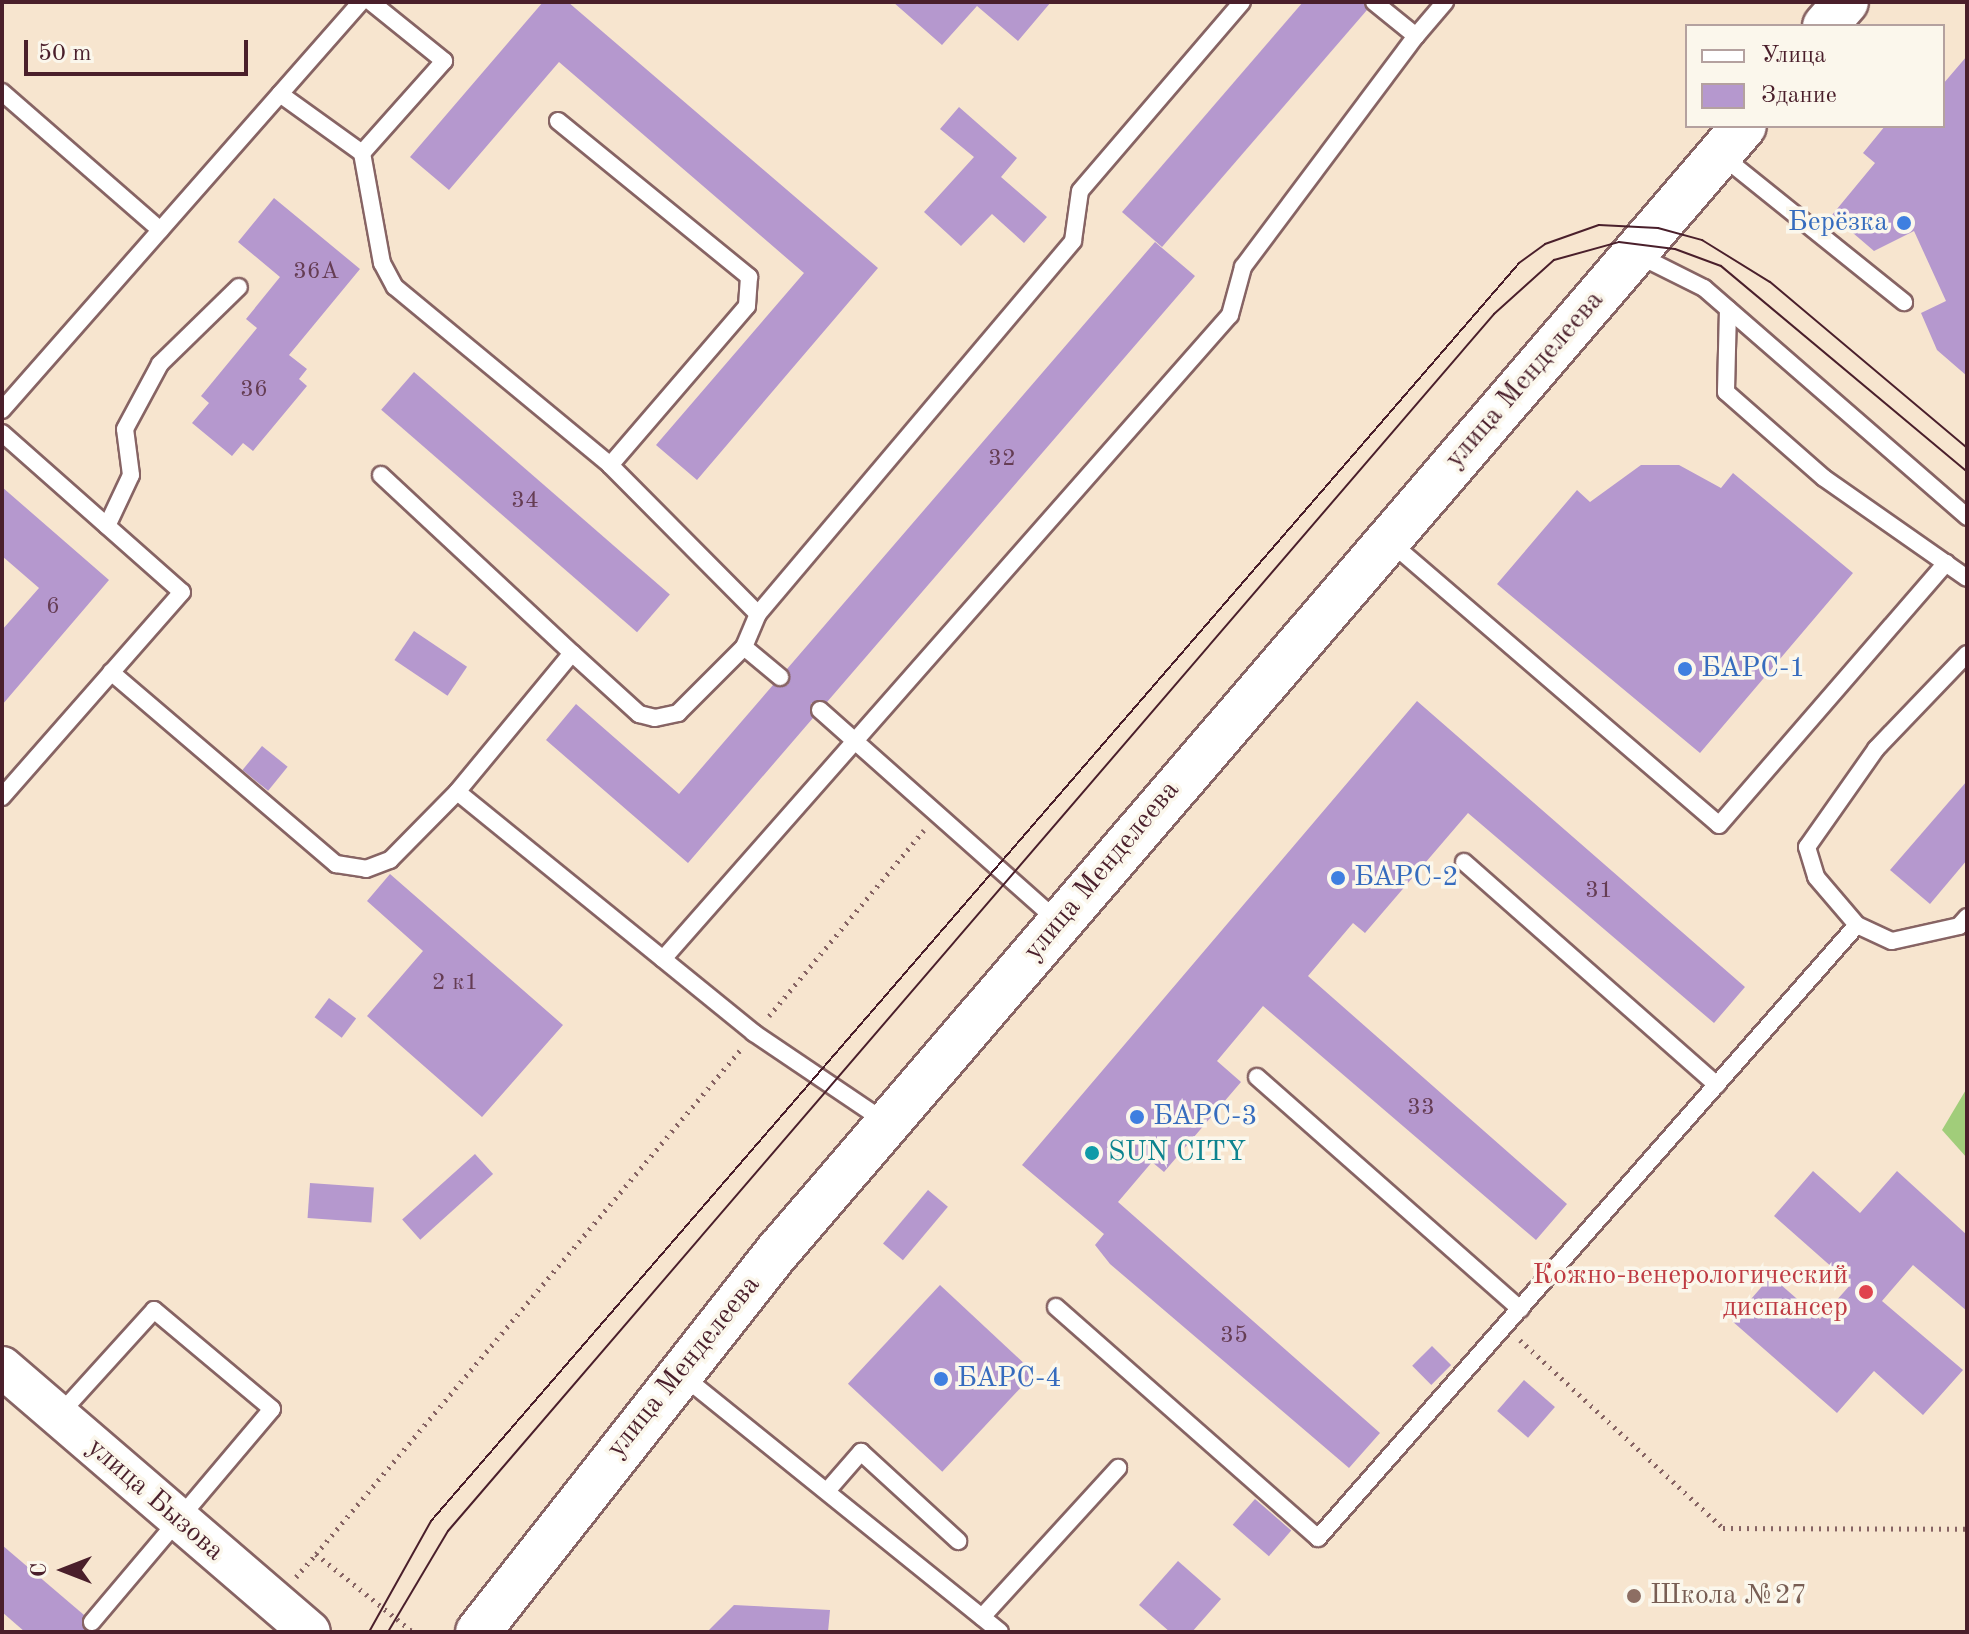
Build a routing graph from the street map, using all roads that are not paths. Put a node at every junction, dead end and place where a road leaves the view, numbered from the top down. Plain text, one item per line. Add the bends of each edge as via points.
1 (361, 2) edge
2 (371, 2) edge
3 (1242, 2) edge
4 (1374, 2) edge
5 (1445, 2) edge
6 (1846, 2) edge
7 (1827, 24) edge
8 (1416, 36) junction
9 (2, 92) edge
10 (280, 94) junction
11 (558, 121) dead end
12 (1732, 140) edge
13 (362, 153) junction
14 (160, 230) junction
15 (1635, 254) junction
16 (239, 287) dead end
17 (1904, 302) dead end
18 (1728, 309) junction
19 (2, 410) edge
20 (2, 433) edge
21 (610, 465) junction
22 (381, 475) dead end
23 (1967, 517) edge
24 (107, 526) junction
25 (1386, 539) junction
26 (1946, 563) junction
27 (1967, 578) edge
28 (758, 614) junction
29 (744, 647) junction
30 (572, 653) junction
31 (1967, 654) edge
32 (111, 672) junction
33 (780, 677) dead end
34 (820, 710) dead end
35 (860, 743) junction
36 (457, 792) junction
37 (2, 797) edge
38 (1464, 862) dead end
39 (1967, 917) edge
40 (1059, 922) junction
41 (1857, 925) junction
42 (663, 959) junction
43 (1257, 1077) dead end
44 (1717, 1085) junction
45 (887, 1123) junction
46 (1056, 1307) dead end
47 (1520, 1309) junction
48 (2, 1367) edge
49 (678, 1372) junction
50 (58, 1416) junction
51 (1118, 1468) dead end
52 (827, 1491) junction
53 (174, 1517) junction
54 (958, 1541) dead end
55 (982, 1617) junction
56 (92, 1622) dead end
57 (310, 1632) edge
58 (478, 1632) edge
59 (1000, 1632) edge

1 - 10 lane
2 - 13 lane via 444,61
3 - 28 lane via 1080,191 1073,241
4 - 8 lane
5 - 8 lane
6 - 7 main road
8 - 35 lane via 1243,267 1230,315
9 - 14 lane
10 - 13 lane
10 - 14 lane
11 - 21 lane via 749,277 747,306
12 - 15 main road, улица Менделеева
12 - 17 lane
13 - 21 lane via 382,263 395,287
14 - 19 lane
15 - 18 lane via 1684,275
15 - 25 main road, улица Менделеева
16 - 24 lane via 160,364 125,429 131,475
18 - 23 lane
18 - 26 lane via 1726,392 1824,478
20 - 24 lane
21 - 28 lane
22 - 30 lane
24 - 32 lane via 182,592
25 - 26 lane via 1719,825
25 - 40 main road, улица Менделеева
26 - 27 lane
28 - 29 lane
29 - 30 lane via 678,713 655,718 639,714
29 - 33 lane
30 - 36 lane
31 - 41 lane via 1876,749 1807,847 1816,877
32 - 36 lane via 336,864 366,869 390,860
32 - 37 lane
34 - 35 lane
35 - 40 lane
35 - 42 lane
36 - 42 lane
38 - 44 lane
39 - 41 lane via 1959,926 1892,941
40 - 45 main road, улица Менделеева
41 - 44 lane
42 - 45 lane via 754,1033
43 - 47 lane
44 - 47 lane
45 - 49 main road, улица Менделеева
46 - 47 lane via 1318,1538
48 - 50 street, улица Бызова
49 - 52 lane
49 - 58 main road, улица Менделеева
50 - 53 street, улица Бызова
50 - 53 lane via 154,1310 272,1409
51 - 55 lane
52 - 54 lane via 861,1452
52 - 55 lane
53 - 56 lane
53 - 57 street, улица Бызова
55 - 59 lane

